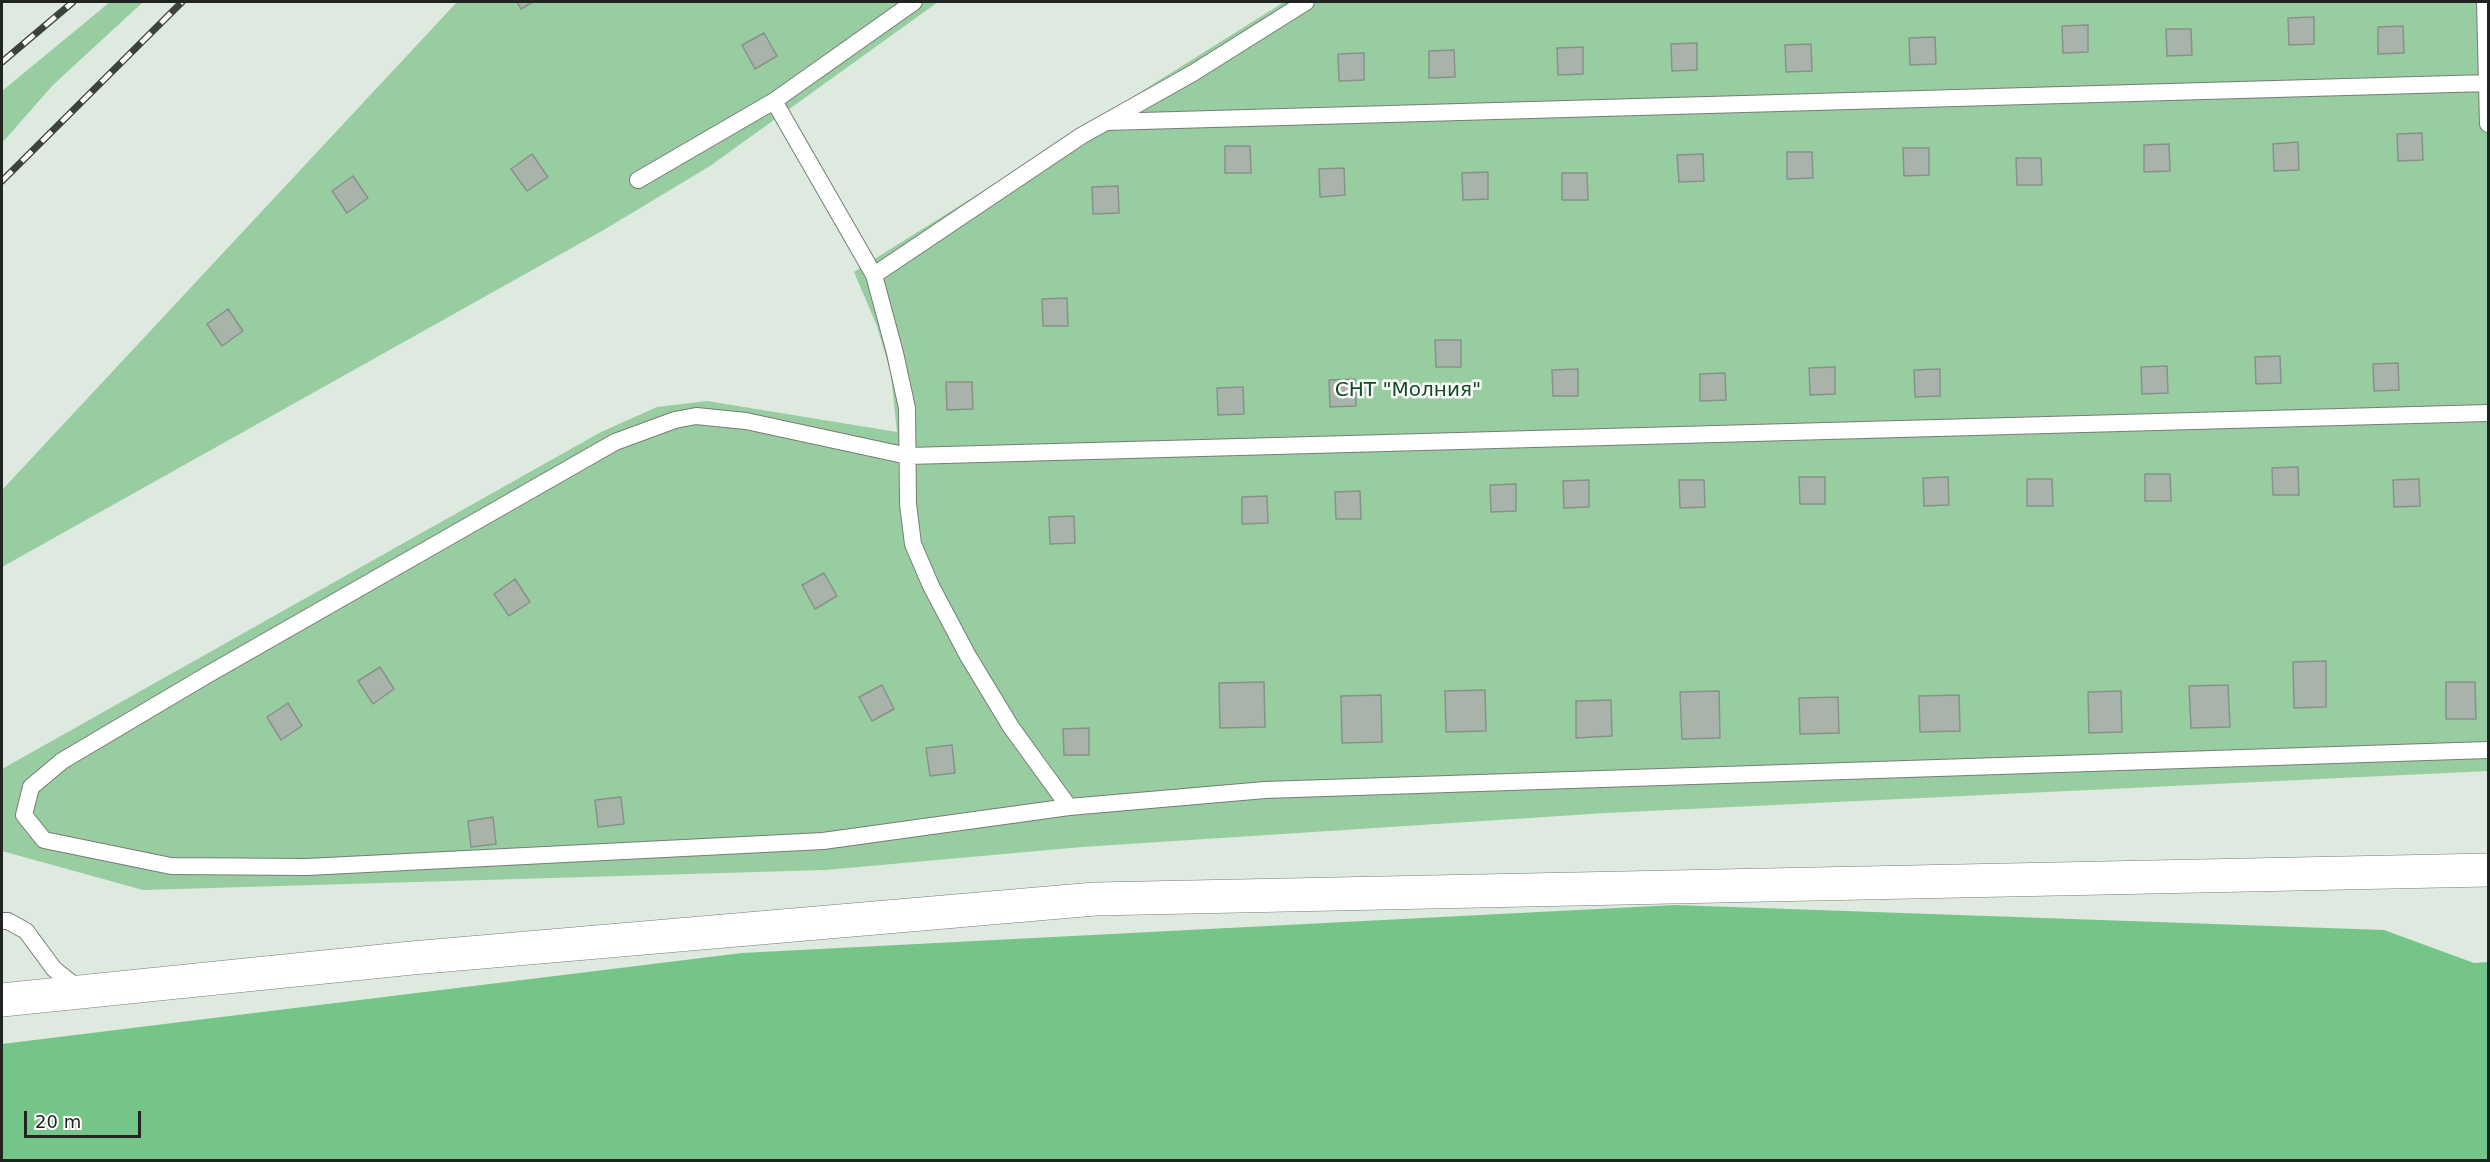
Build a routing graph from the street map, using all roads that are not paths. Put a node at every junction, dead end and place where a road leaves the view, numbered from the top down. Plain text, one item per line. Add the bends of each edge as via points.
1 (914, 2) edge
2 (1306, 2) edge
3 (2485, 2) edge
4 (2488, 83) edge
5 (774, 101) junction
6 (1106, 122) junction
7 (2488, 124) edge
8 (638, 180) dead end
9 (874, 274) junction
10 (2488, 413) edge
11 (908, 456) junction
12 (2488, 750) edge
13 (1070, 807) junction
14 (2488, 870) edge
15 (2, 921) edge
16 (82, 992) junction
17 (2, 1000) edge

1 - 5 lane
2 - 6 lane
3 - 4 lane
4 - 6 lane
4 - 7 lane
5 - 8 lane
5 - 9 lane
6 - 9 lane
9 - 11 lane via 907,408
10 - 11 lane
11 - 13 lane via 913,544 931,586 1011,727
11 - 13 lane via 746,421 696,416 615,442 62,761 31,787 24,815 44,840 171,866 307,867 823,841
12 - 13 lane via 1265,790
14 - 16 street via 1095,899 412,958
15 - 16 lane via 26,931 54,969
16 - 17 street

